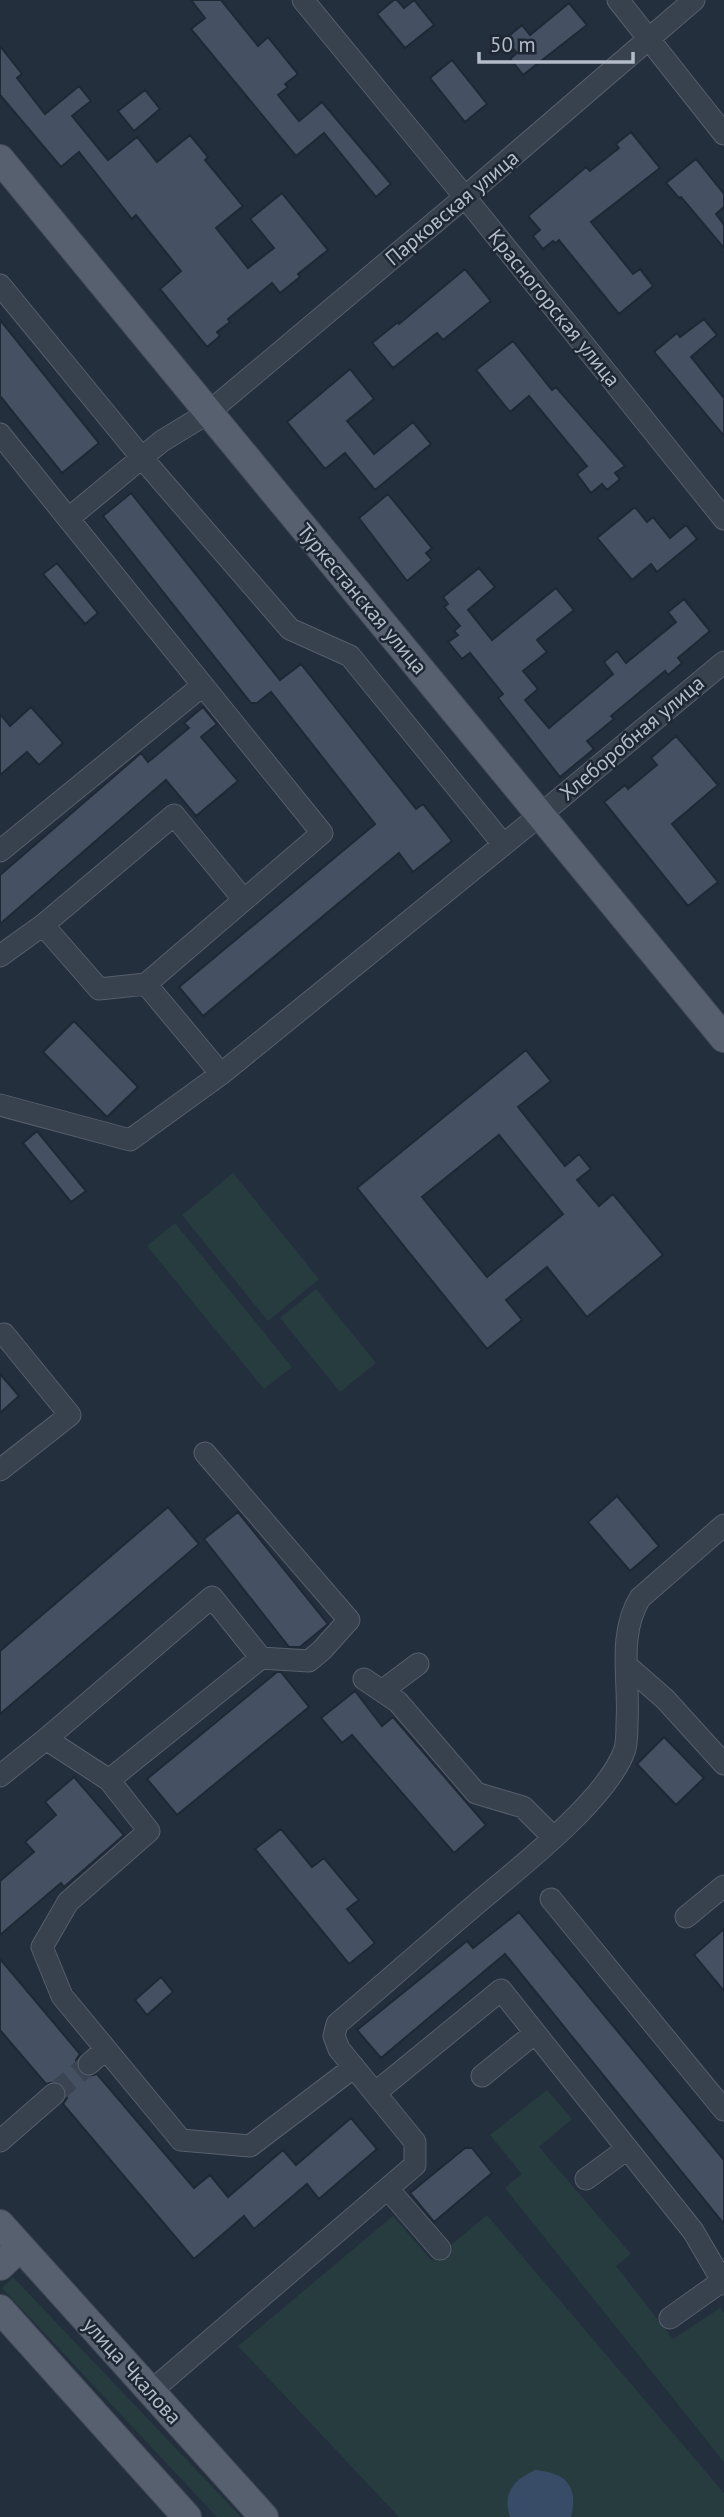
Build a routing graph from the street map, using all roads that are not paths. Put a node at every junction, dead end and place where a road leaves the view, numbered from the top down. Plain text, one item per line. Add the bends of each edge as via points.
1 (303, 0) edge
2 (618, 0) edge
3 (694, 0) edge
4 (649, 39) junction
5 (724, 134) edge
6 (0, 159) edge
7 (465, 197) junction
8 (0, 285) edge
9 (208, 413) junction
10 (0, 434) edge
11 (142, 458) junction
12 (69, 518) junction
13 (724, 519) edge
14 (724, 662) edge
15 (202, 686) junction
16 (540, 815) junction
17 (503, 844) junction
18 (0, 851) edge
19 (244, 900) junction
20 (43, 925) junction
21 (0, 956) edge
22 (146, 984) junction
23 (724, 1038) edge
24 (220, 1074) junction
25 (0, 1105) edge
26 (4, 1334) dead end
27 (205, 1453) dead end
28 (0, 1470) edge
29 (724, 1525) edge
30 (261, 1658) junction
31 (418, 1664) dead end
32 (626, 1665) junction
33 (364, 1679) dead end
34 (382, 1691) junction
35 (46, 1739) junction
36 (724, 1764) edge
37 (0, 1776) edge
38 (109, 1780) junction
39 (553, 1837) junction
40 (724, 1886) edge
41 (551, 1899) dead end
42 (686, 1917) dead end
43 (535, 2033) junction
44 (106, 2049) junction
45 (89, 2064) tunnel mouth
46 (354, 2067) junction
47 (482, 2076) dead end
48 (54, 2094) tunnel mouth
49 (375, 2094) junction
50 (724, 2110) edge
51 (0, 2141) edge
52 (626, 2149) junction
53 (586, 2179) dead end
54 (388, 2189) junction
55 (0, 2224) edge
56 (440, 2249) dead end
57 (10, 2257) edge
58 (723, 2282) edge
59 (0, 2309) edge
60 (670, 2318) dead end
61 (150, 2392) junction
62 (187, 2517) edge
63 (264, 2517) edge

1 - 7 street, Красногорская улица
2 - 4 street
3 - 4 street, Парковская улица
4 - 5 street
4 - 7 street, Парковская улица
6 - 9 main road, Туркестанская улица
7 - 9 street, Парковская улица
7 - 13 street, Красногорская улица
8 - 11 street
9 - 11 street, Парковская улица
9 - 16 main road, Туркестанская улица
10 - 12 street
11 - 12 street, Парковская улица
11 - 17 street via 290,629 350,656
12 - 15 street
14 - 16 street, Хлеборобная улица
15 - 18 street
15 - 19 street via 322,833
16 - 17 street, Хлеборобная улица
16 - 23 main road, Туркестанская улица
17 - 24 street, Хлеборобная улица
19 - 20 street via 174,815
19 - 22 street
20 - 21 street
20 - 22 street via 99,989
22 - 24 street
24 - 25 street, Хлеборобная улица via 130,1140
26 - 28 street via 70,1415
27 - 30 street via 349,1620 309,1661
29 - 32 street via 640,1598 626,1632
30 - 35 street via 212,1597
30 - 38 street
31 - 34 street
32 - 36 street via 665,1699
32 - 39 street via 626,1747 615,1772 598,1793
33 - 34 street
34 - 39 street via 398,1702 476,1793 523,1807
35 - 37 street
35 - 38 street
38 - 44 street via 149,1831 68,1902 42,1947 62,1996
39 - 46 street via 344,2010 334,2036
40 - 42 street
41 - 50 street
43 - 47 street
43 - 49 street via 501,1990
43 - 52 street
44 - 45 street
44 - 46 street via 181,2140 250,2146
46 - 49 street
48 - 51 street
49 - 54 street via 415,2142 415,2165
52 - 53 street
52 - 58 street via 692,2231
54 - 56 street
54 - 61 street
55 - 57 main road, улица Чкалова
57 - 61 main road, улица Чкалова
58 - 60 street
59 - 62 main road
61 - 63 main road, улица Чкалова

